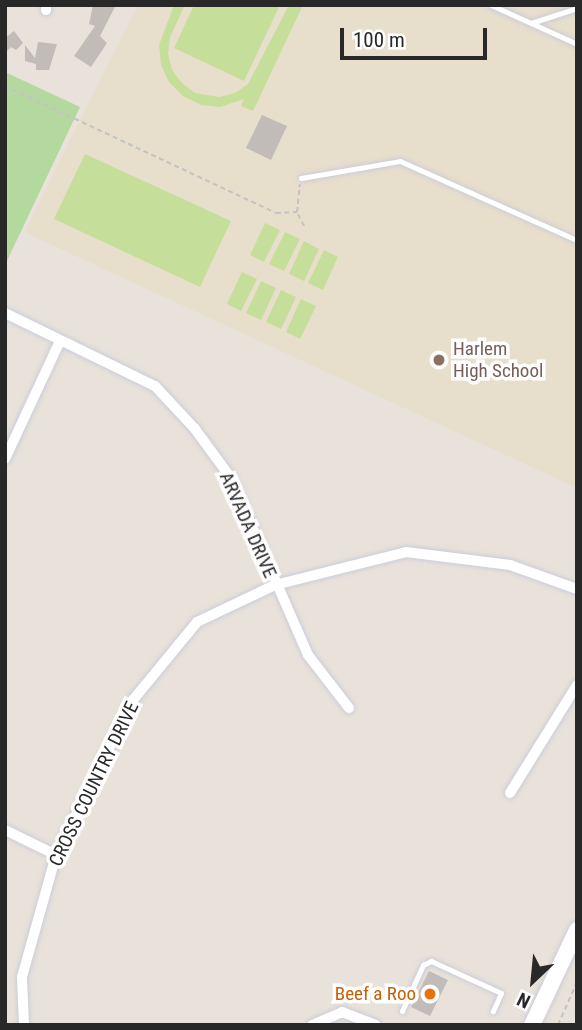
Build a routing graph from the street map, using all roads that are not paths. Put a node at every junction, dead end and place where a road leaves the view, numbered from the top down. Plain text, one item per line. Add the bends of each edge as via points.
1 (491, 5) edge
2 (577, 8) edge
3 (531, 23) junction
4 (577, 44) edge
5 (301, 178) road end
6 (577, 240) edge
7 (5, 313) edge
8 (60, 341) junction
9 (5, 459) edge
10 (275, 585) junction
11 (577, 589) edge
12 (577, 685) edge
13 (349, 708) dead end
14 (510, 793) dead end
15 (5, 830) edge
16 (56, 855) junction
17 (576, 934) edge
18 (402, 1011) dead end
19 (493, 1011) dead end
20 (24, 1025) edge
21 (312, 1025) edge
22 (376, 1025) edge
23 (532, 1025) edge

1 - 3 lane
2 - 3 lane
3 - 4 lane
5 - 6 lane via 400,161
7 - 8 street, ARVADA DRIVE
8 - 9 street
8 - 10 street, ARVADA DRIVE via 155,386 195,429 231,478
10 - 11 street, CROSS COUNTRY DRIVE via 406,552 510,565
10 - 13 street, ARVADA DRIVE via 308,655
10 - 16 street, CROSS COUNTRY DRIVE via 197,622 133,700
12 - 14 street
15 - 16 street
16 - 20 street, CROSS COUNTRY DRIVE via 22,977
17 - 23 main road
18 - 19 lane via 423,965 431,961 501,993
21 - 22 street via 342,1012

